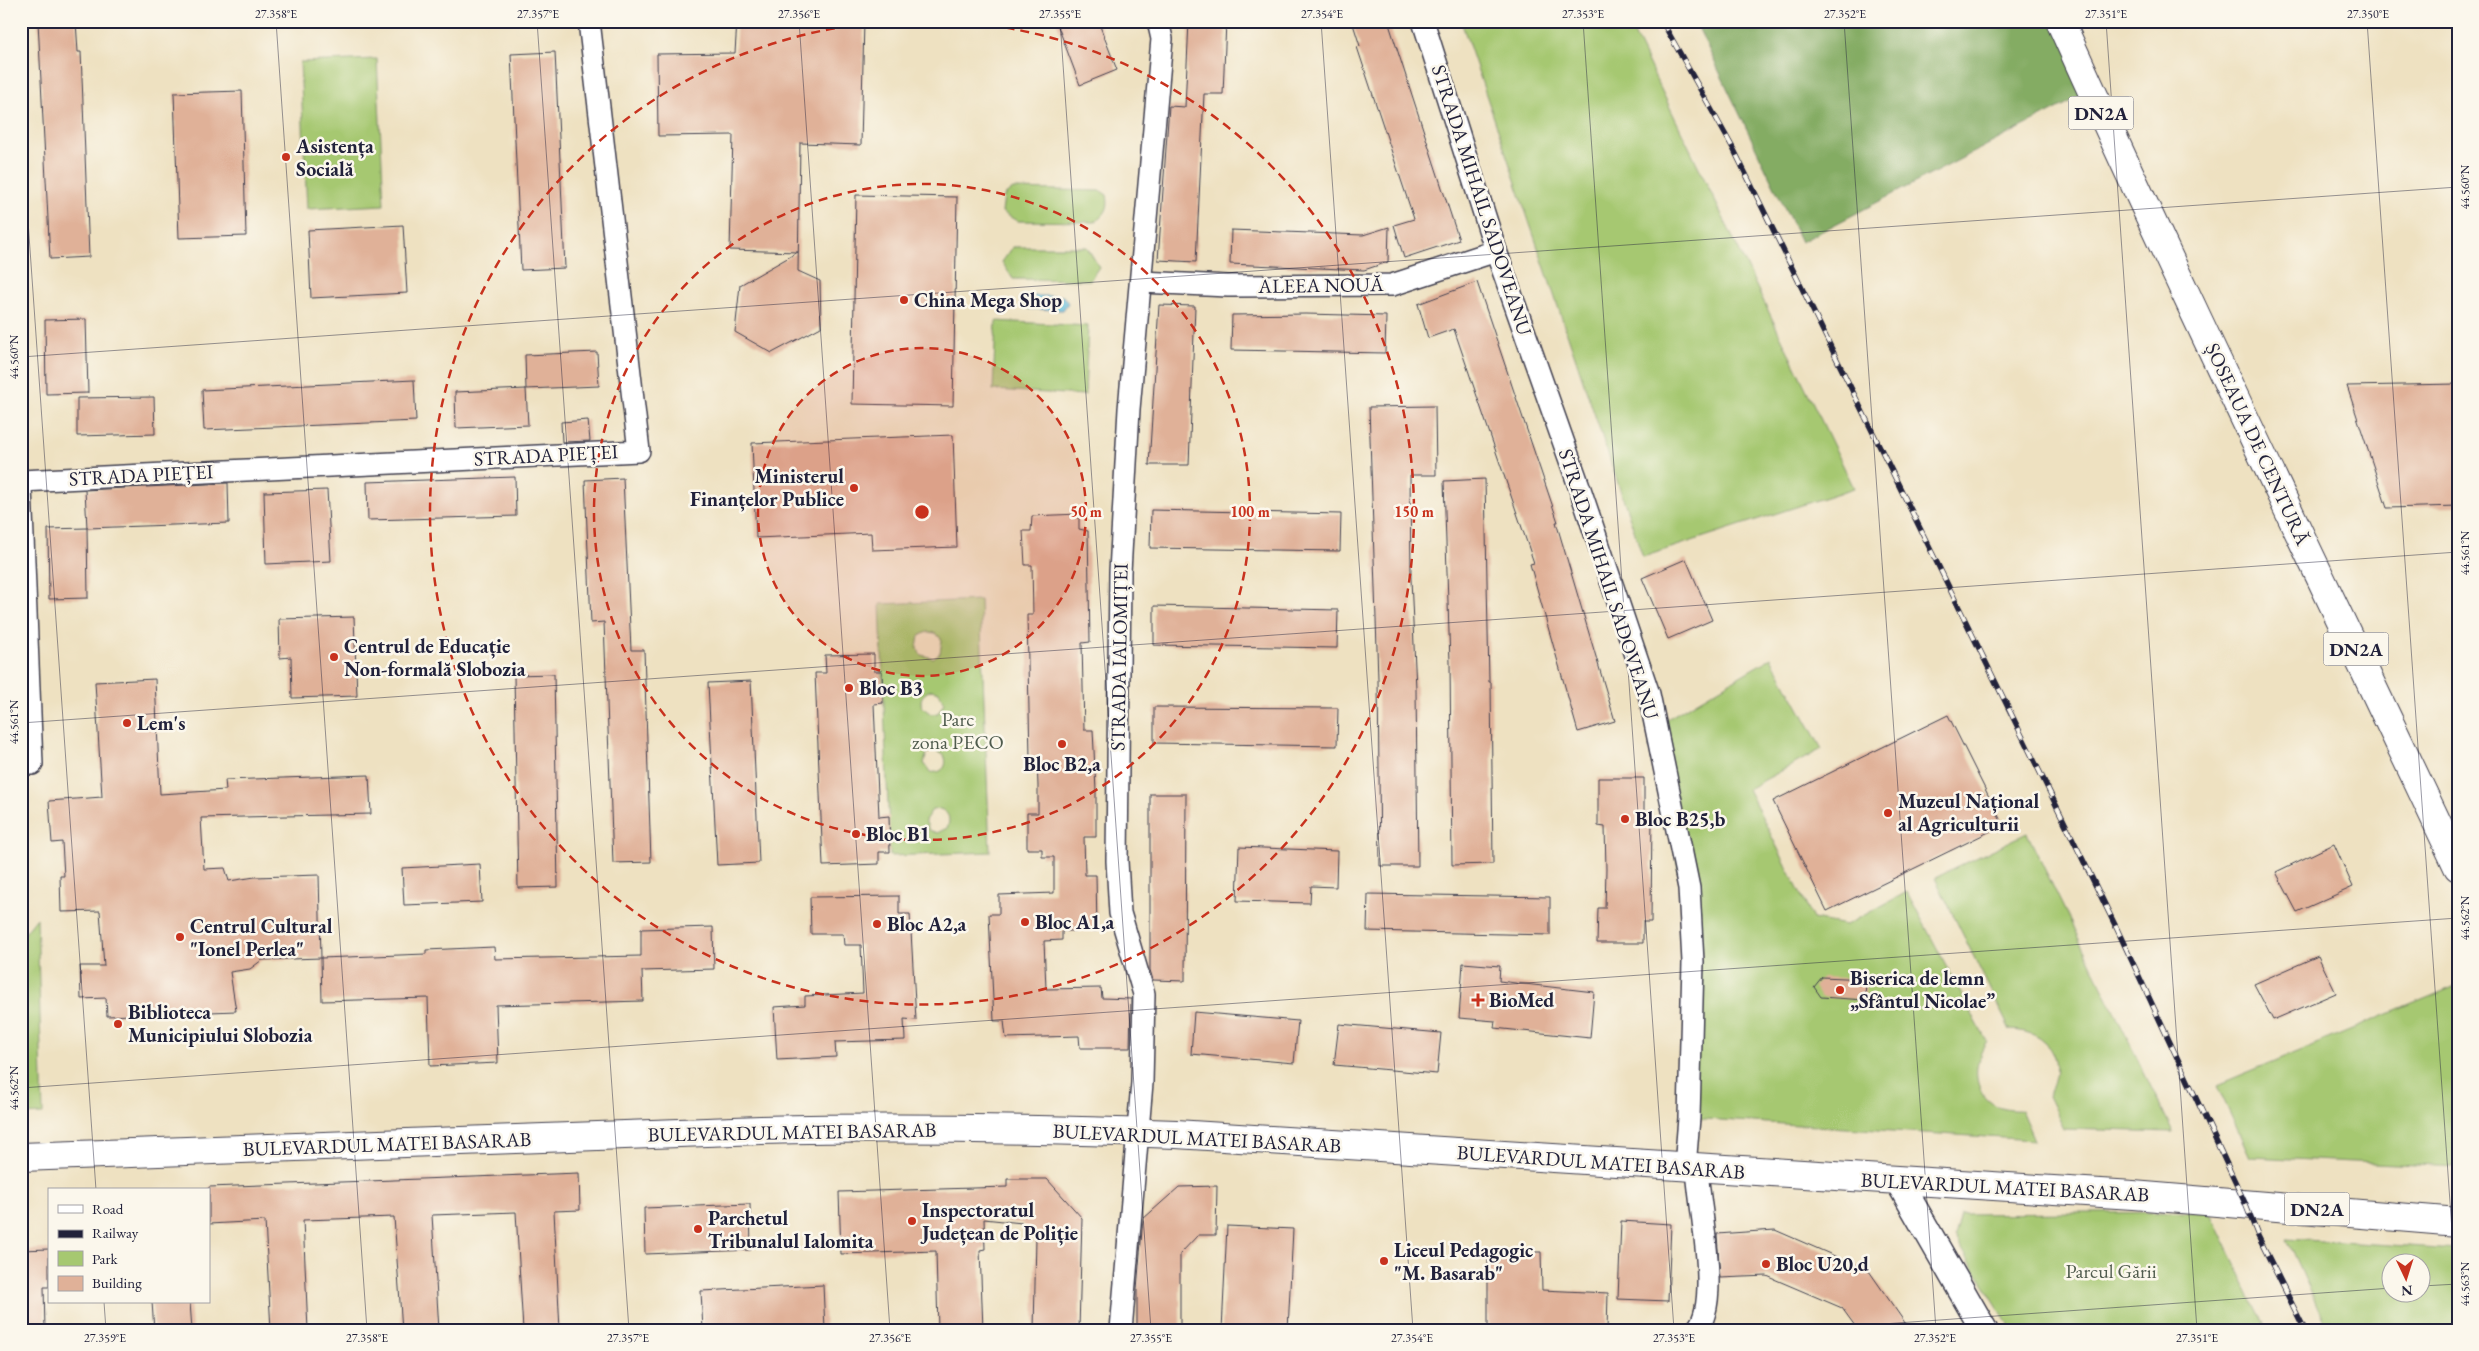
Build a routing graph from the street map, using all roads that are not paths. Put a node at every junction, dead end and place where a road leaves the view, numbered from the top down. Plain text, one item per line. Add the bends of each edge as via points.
1 (589, 21) edge
2 (1158, 21) edge
3 (1423, 21) edge
4 (2060, 21) edge
5 (1496, 251) junction
6 (1141, 282) junction
7 (21, 481) edge
8 (21, 487) edge
9 (26, 764) edge
10 (2458, 866) edge
11 (1138, 1133) junction
12 (21, 1157) edge
13 (1691, 1167) junction
14 (1899, 1182) junction
15 (2458, 1202) edge
16 (2263, 1205) junction
17 (2370, 1213) junction
18 (2458, 1222) edge
19 (2458, 1234) edge
20 (1121, 1330) edge
21 (1696, 1330) edge
22 (1984, 1330) edge

1 - 7 street, STRADA PIEȚEI via 639,450
2 - 6 street, STRADA IALOMIȚEI via 1162,40
3 - 5 street, STRADA MIHAIL SADOVEANU
4 - 10 main road, ȘOSEAUA DE CENTURĂ / DN2A via 2143,204
5 - 6 street, ALEEA NOUĂ via 1392,284 1228,286
5 - 13 street, STRADA MIHAIL SADOVEANU via 1648,694 1689,888 1693,962
6 - 11 street, STRADA IALOMIȚEI via 1120,572 1117,861 1120,914 1144,994
8 - 9 street
11 - 12 main road, BULEVARDUL MATEI BASARAB via 828,1128
11 - 13 main road, BULEVARDUL MATEI BASARAB
11 - 20 street, STRADA IALOMIȚEI
13 - 14 main road, BULEVARDUL MATEI BASARAB
13 - 21 street, STRADA MIHAIL SADOVEANU via 1698,1192 1709,1293 1706,1313
14 - 16 main road, BULEVARDUL MATEI BASARAB
14 - 22 street
15 - 17 main road, BULEVARDUL MATEI BASARAB
16 - 17 main road, BULEVARDUL MATEI BASARAB / DN2A
16 - 19 main road via 2383,1226
17 - 18 main road, BULEVARDUL MATEI BASARAB

